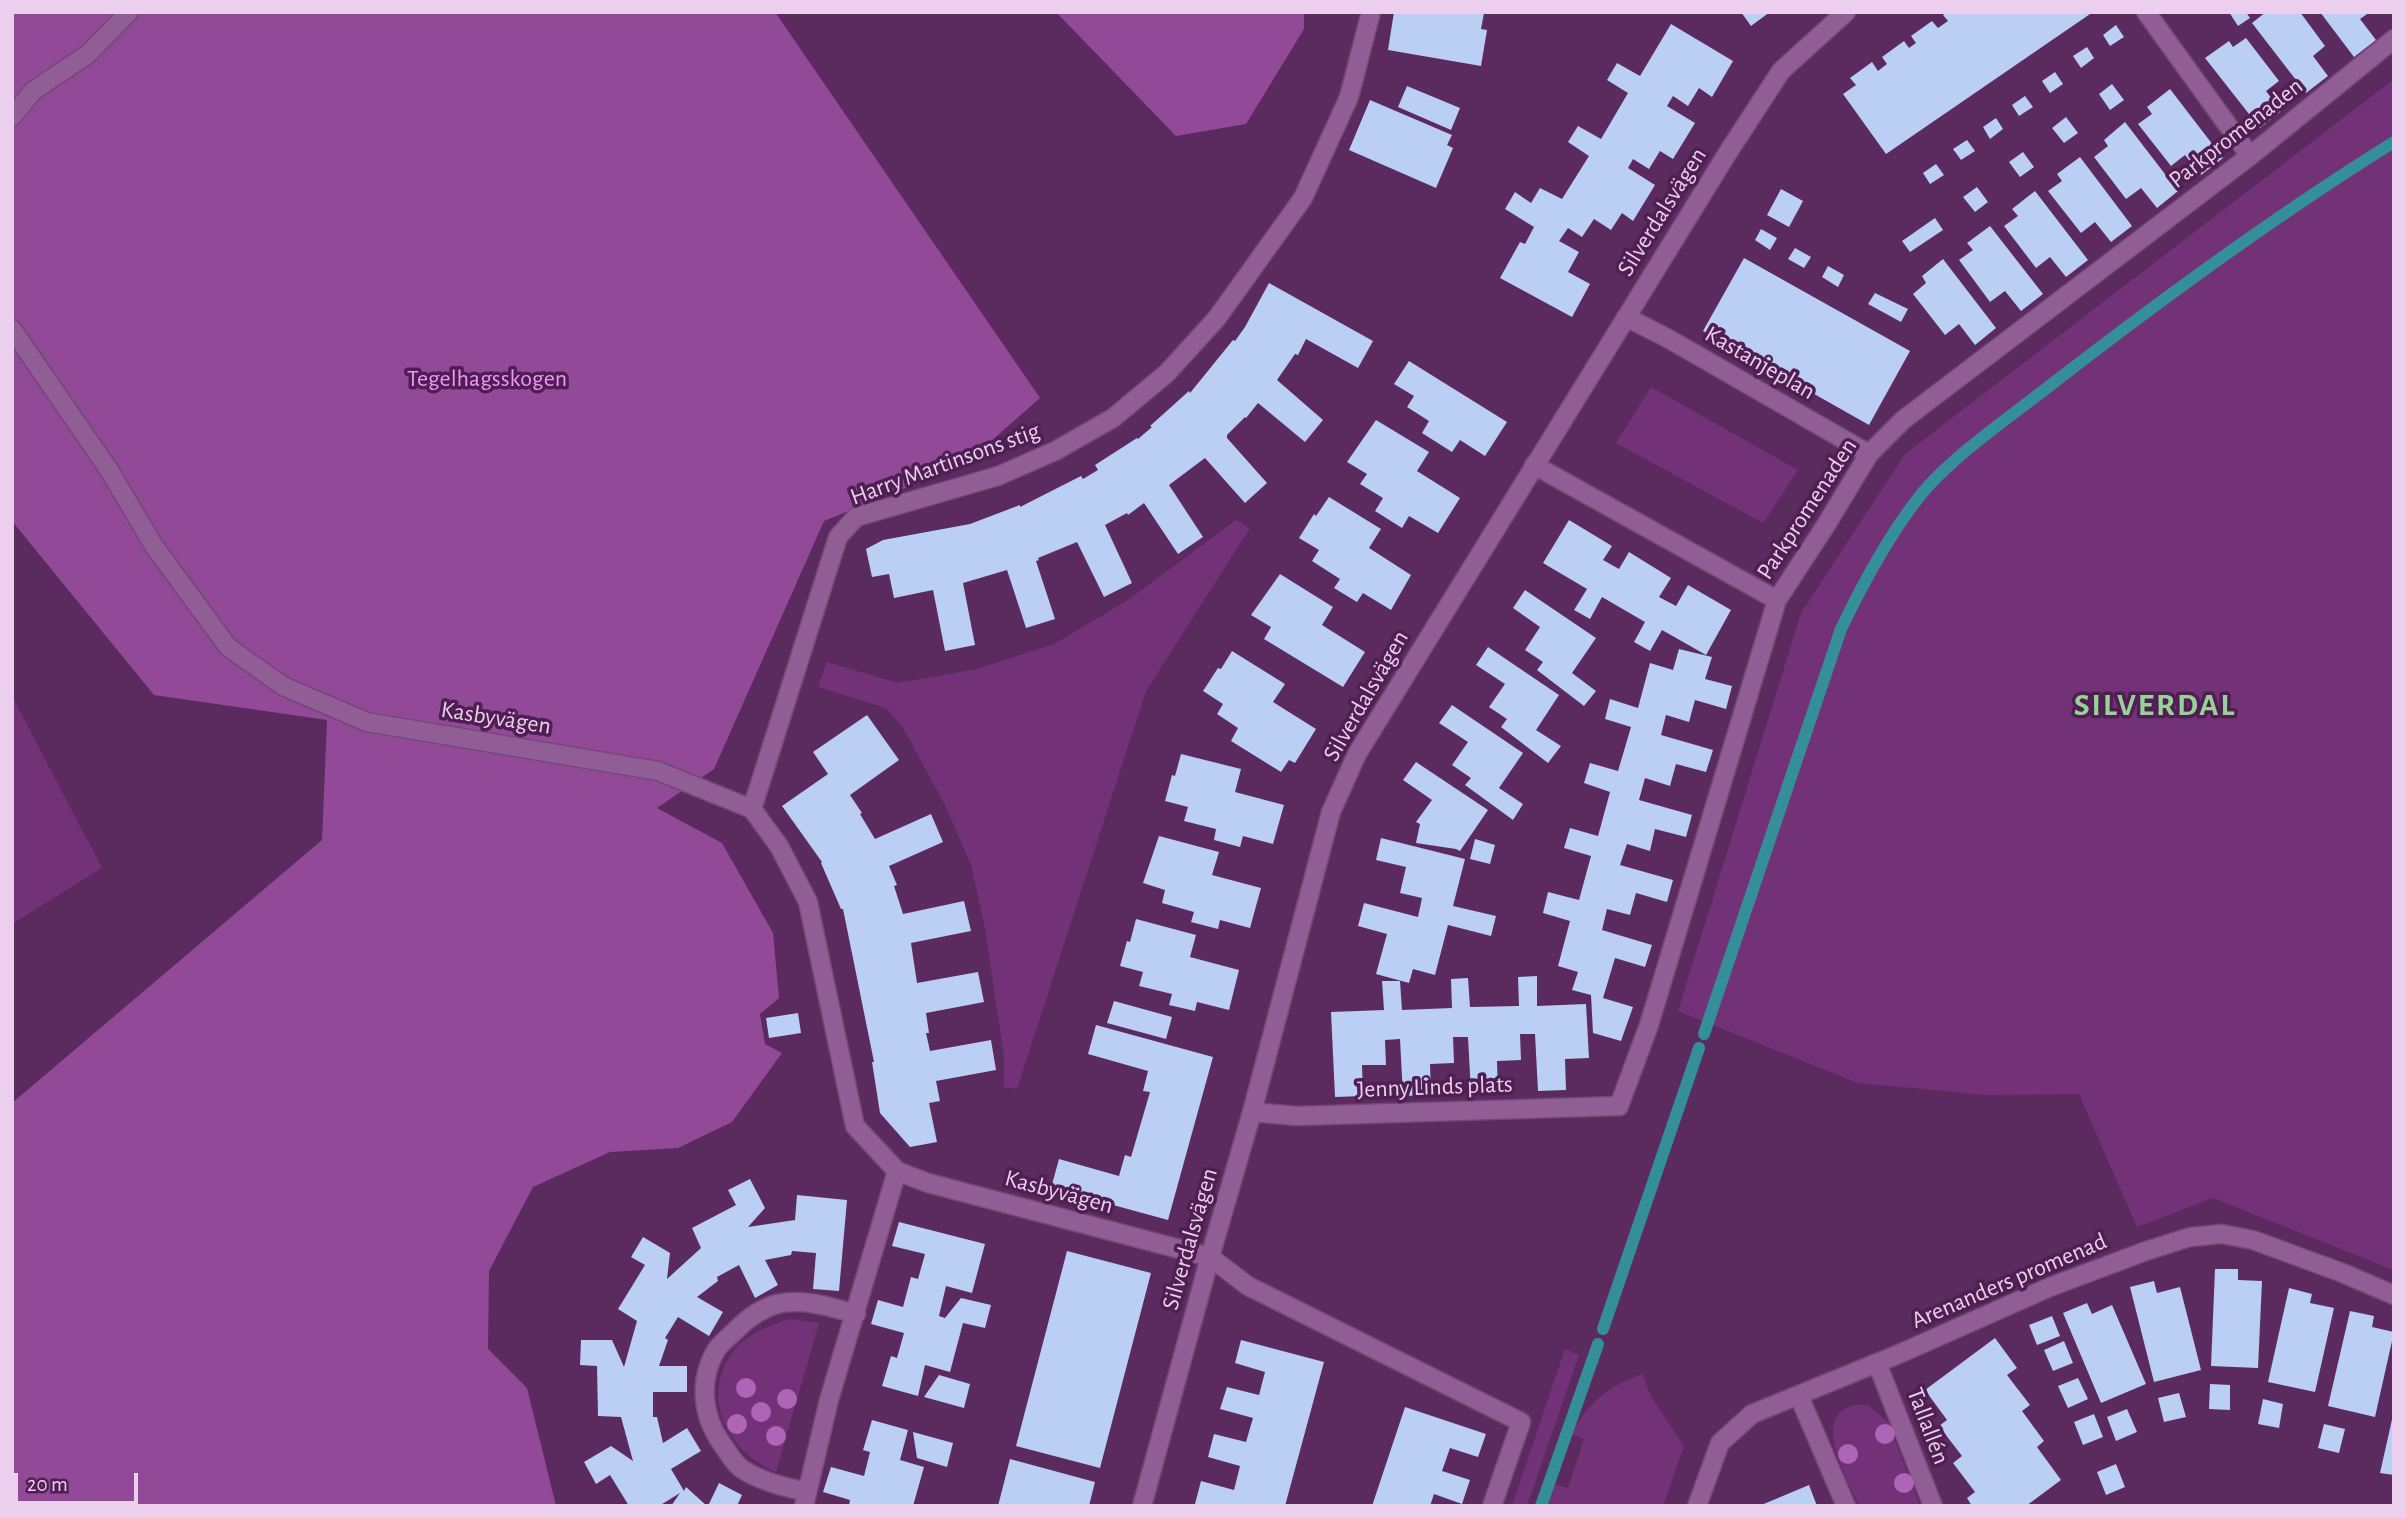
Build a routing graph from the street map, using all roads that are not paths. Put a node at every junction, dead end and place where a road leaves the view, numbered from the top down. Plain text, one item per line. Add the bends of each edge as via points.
1 (129, 12) edge
2 (1371, 12) edge
3 (1846, 12) edge
4 (2146, 12) edge
5 (2394, 39) edge
6 (12, 117) edge
7 (2250, 156) junction
8 (1626, 317) junction
9 (12, 329) edge
10 (1869, 453) junction
11 (1534, 465) junction
12 (1777, 600) junction
13 (752, 809) junction
14 (1619, 1106) joint
15 (1252, 1112) junction
16 (897, 1171) junction
17 (1210, 1258) junction
18 (2394, 1295) edge
19 (856, 1314) junction
20 (1877, 1363) junction
21 (1799, 1396) junction
22 (806, 1499) edge
23 (1142, 1506) edge
24 (1492, 1506) edge
25 (1697, 1506) edge
26 (1846, 1506) edge
27 (1933, 1506) edge

1 - 6 street via 88,54 33,91
2 - 13 street, Harry Martinsons stig via 1349,97 1303,198 1217,318 1167,373 1113,418 1055,451 998,475 856,517 838,537
3 - 8 street, Silverdalsvägen via 1781,71
4 - 7 street
5 - 7 street, Parkpromenaden
7 - 10 street, Parkpromenaden via 1903,420
8 - 10 street, Kastanjeplan
8 - 11 street, Silverdalsvägen
9 - 13 street, Kasbyvägen via 109,470 154,546 228,647 283,686 367,722 659,771
10 - 12 street, Parkpromenaden
11 - 12 street
11 - 15 street, Silverdalsvägen via 1357,754 1331,813
12 - 14 street, Parkpromenaden via 1649,1026
13 - 16 street, Kasbyvägen via 779,846 808,902 855,1126
14 - 15 street, Jenny Linds plats via 1297,1116
15 - 17 street, Silverdalsvägen
16 - 17 street, Kasbyvägen
16 - 19 street
17 - 23 street, Silverdalsvägen
17 - 24 street via 1248,1286 1521,1422
18 - 20 street, Arenanders promenad via 2253,1240 2222,1234 2190,1237 2050,1287
19 - 22 street
19 - 22 street via 797,1302 761,1311 718,1348 705,1382 712,1431 739,1468
20 - 21 street, Arenanders promenad
20 - 27 street, Tallallén
21 - 25 street, Arenanders promenad via 1752,1414 1720,1443
21 - 26 street

